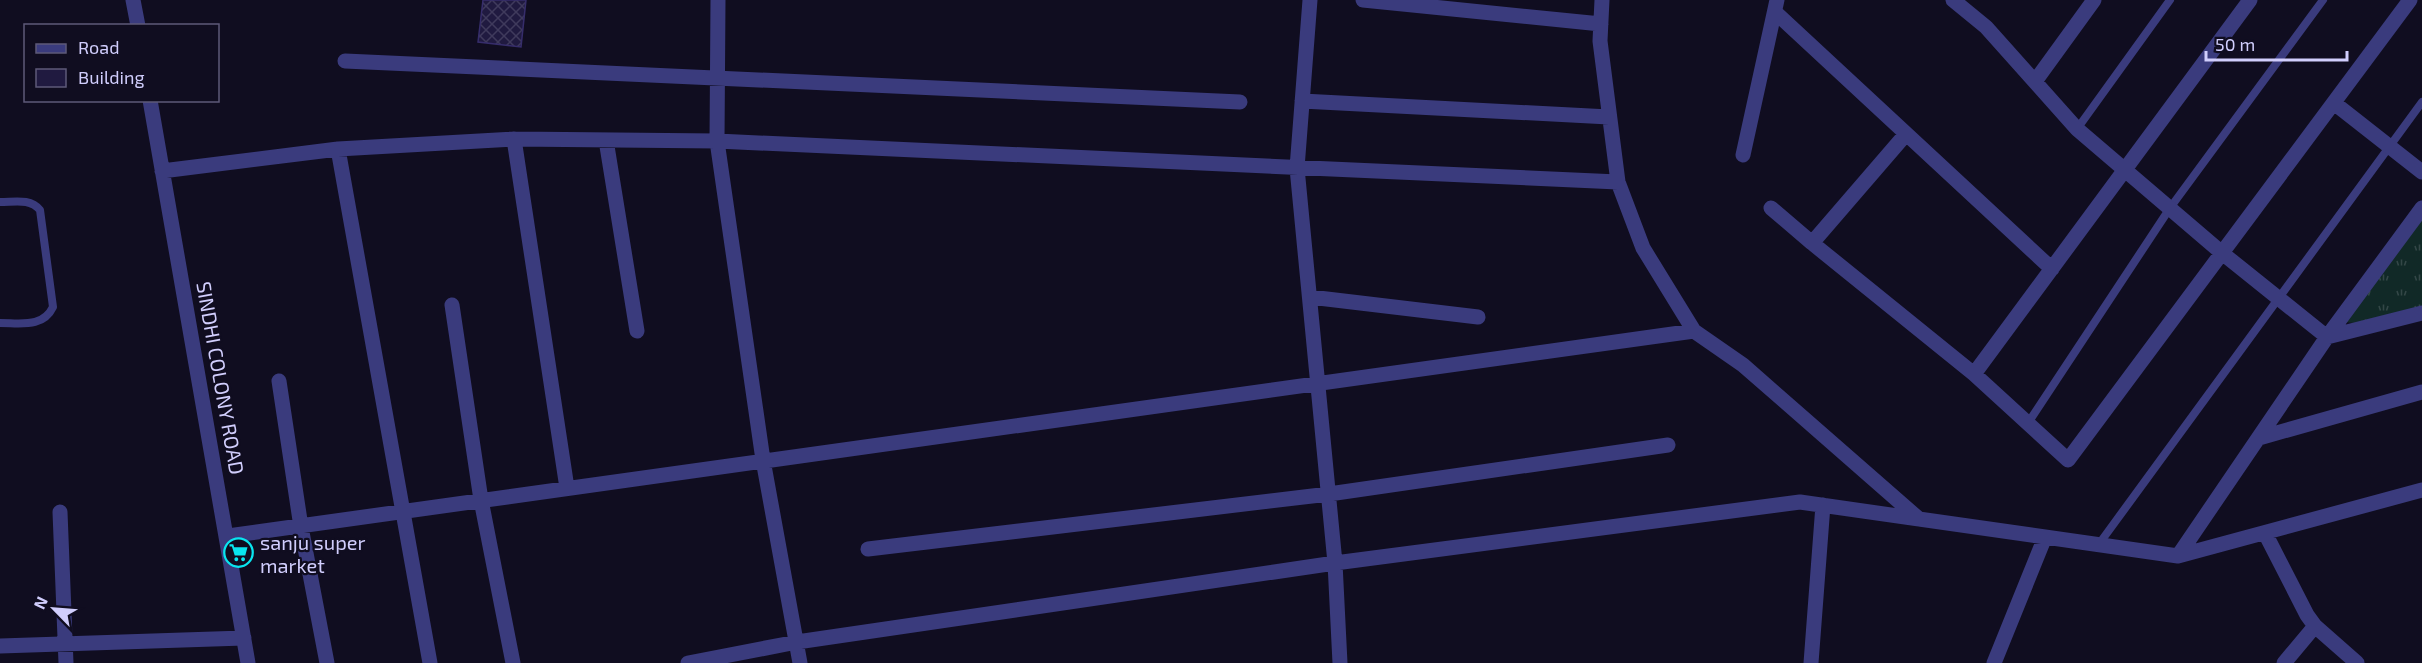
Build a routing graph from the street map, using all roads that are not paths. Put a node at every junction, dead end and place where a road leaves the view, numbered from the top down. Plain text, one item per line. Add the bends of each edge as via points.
1 (133, 0) edge
2 (718, 0) edge
3 (1310, 0) edge
4 (1363, 0) edge
5 (1602, 0) edge
6 (1953, 0) edge
7 (2094, 0) edge
8 (2170, 0) edge
9 (2250, 0) edge
10 (2323, 0) edge
11 (2410, 0) edge
12 (1776, 6) edge
13 (138, 24) edge
14 (1601, 24) junction
15 (345, 61) dead end
16 (717, 78) junction
17 (2036, 80) junction
18 (1302, 101) junction
19 (150, 102) edge
20 (1240, 102) dead end
21 (2422, 102) edge
22 (2334, 103) junction
23 (1609, 117) junction
24 (2077, 129) junction
25 (1906, 134) junction
26 (514, 139) junction
27 (606, 140) junction
28 (717, 141) junction
29 (2390, 146) junction
30 (338, 149) junction
31 (1743, 155) dead end
32 (1297, 168) junction
33 (2126, 169) junction
34 (162, 171) junction
35 (2422, 172) edge
36 (1618, 182) junction
37 (0, 202) edge
38 (1771, 208) dead end
39 (2170, 208) junction
40 (2422, 208) edge
41 (1812, 243) junction
42 (2222, 253) junction
43 (2052, 269) junction
44 (1310, 297) junction
45 (2278, 300) junction
46 (452, 305) dead end
47 (2422, 314) edge
48 (1478, 317) dead end
49 (0, 323) edge
50 (638, 331) dead end
51 (1694, 331) junction
52 (2327, 337) junction
53 (1974, 374) junction
54 (279, 381) dead end
55 (1319, 386) junction
56 (2422, 392) edge
57 (2028, 423) junction
58 (2259, 438) junction
59 (1668, 445) dead end
60 (763, 460) junction
61 (567, 488) junction
62 (2420, 493) edge
63 (1329, 494) junction
64 (481, 500) junction
65 (1823, 505) junction
66 (60, 512) dead end
67 (404, 514) junction
68 (1919, 519) junction
69 (301, 527) junction
70 (2265, 533) junction
71 (228, 536) junction
72 (2045, 537) junction
73 (2099, 544) junction
74 (868, 549) dead end
75 (2178, 556) junction
76 (1335, 563) junction
77 (2315, 626) junction
78 (244, 638) junction
79 (797, 642) junction
80 (66, 645) junction
81 (0, 646) edge
82 (1335, 662) edge
83 (66, 663) edge
84 (248, 663) edge
85 (327, 663) edge
86 (430, 663) edge
87 (513, 663) edge
88 (687, 663) edge
89 (800, 663) edge
90 (1811, 663) edge
91 (1994, 663) edge
92 (2284, 663) edge
93 (2357, 663) edge

1 - 13 street
2 - 16 street
3 - 18 street
4 - 14 street
5 - 14 street
6 - 17 street via 1986,27
7 - 17 street
8 - 24 lane
9 - 33 street
10 - 39 lane
11 - 22 street
12 - 25 street
12 - 31 street
14 - 23 street
15 - 16 street
16 - 20 street
16 - 28 street
17 - 24 street
18 - 23 street
18 - 32 street
19 - 34 street, SINDHI COLONY ROAD
21 - 29 lane
22 - 29 street
22 - 42 street
23 - 36 street
24 - 33 street
25 - 41 street
25 - 43 street
26 - 27 street
26 - 30 street
26 - 61 street
27 - 28 street
27 - 50 street
28 - 32 street
28 - 60 street
29 - 35 street
29 - 45 lane
30 - 34 street
30 - 67 street
32 - 36 street
32 - 44 street
33 - 39 street
33 - 43 street
34 - 71 street, SINDHI COLONY ROAD
36 - 51 street via 1643,248
37 - 49 lane via 24,201 40,210 53,307 48,317 39,322
38 - 41 street
39 - 42 street
39 - 57 lane
40 - 52 street
41 - 53 street
42 - 45 street
42 - 57 street via 2068,460
43 - 53 street
44 - 48 street
44 - 55 street
45 - 52 street
45 - 73 lane
46 - 64 street
47 - 52 street
51 - 55 street
51 - 68 street via 1743,365
52 - 58 street
53 - 57 street
54 - 69 street
55 - 60 street
55 - 63 street
56 - 58 street
58 - 75 street
59 - 63 street
60 - 61 street
60 - 79 street
61 - 64 street
62 - 70 street
63 - 74 street
63 - 76 street
64 - 67 street
64 - 87 street
65 - 68 street
65 - 76 street via 1800,502
65 - 90 street
66 - 80 street
67 - 69 street
67 - 86 street
68 - 72 street
69 - 71 street
69 - 85 street
70 - 75 street
70 - 77 street
71 - 78 street, SINDHI COLONY ROAD
72 - 73 street
72 - 91 street
73 - 75 street
76 - 79 street
76 - 82 street
77 - 92 street
77 - 93 street
78 - 80 street
78 - 84 street, SINDHI COLONY ROAD
79 - 88 street
79 - 89 street
80 - 81 street
80 - 83 street

